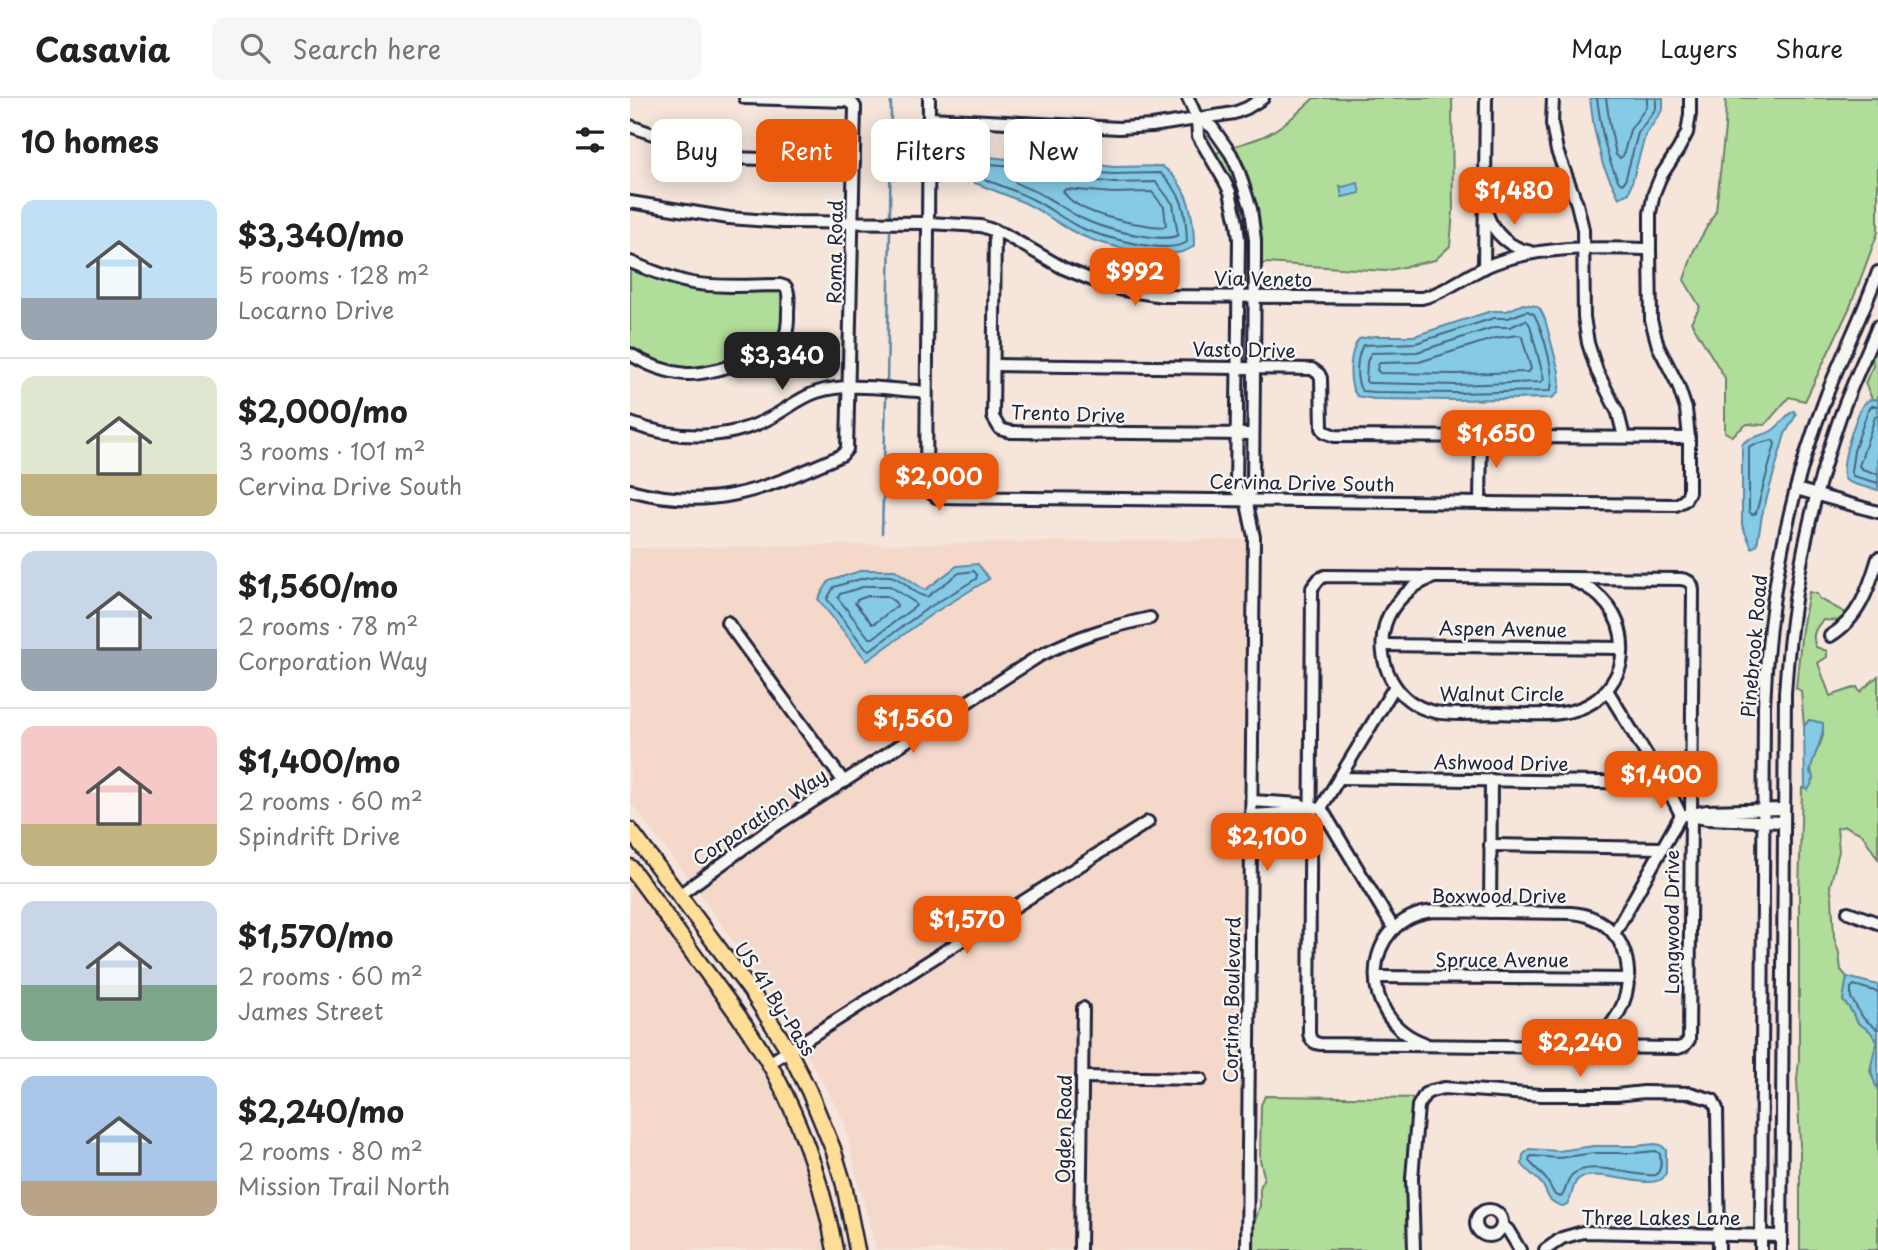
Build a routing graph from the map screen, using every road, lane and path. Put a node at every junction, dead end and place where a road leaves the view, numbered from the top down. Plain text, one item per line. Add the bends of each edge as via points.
1 (745, 98) edge
2 (929, 98) edge
3 (1188, 98) edge
4 (1263, 98) edge
5 (1486, 98) edge
6 (1553, 98) edge
7 (1690, 98) edge
8 (929, 118) junction
9 (1196, 118) junction
10 (856, 119) edge
11 (630, 126) edge
12 (756, 159) edge
13 (854, 182) edge
14 (630, 202) edge
15 (1486, 205) junction
16 (928, 223) junction
17 (853, 224) junction
18 (995, 230) junction
19 (1583, 248) junction
20 (1650, 248) junction
21 (1541, 251) junction
22 (630, 261) edge
23 (1483, 268) junction
24 (1878, 272) edge
25 (1238, 297) junction
26 (1255, 297) junction
27 (1878, 326) edge
28 (630, 354) edge
29 (994, 365) junction
30 (1237, 367) junction
31 (1253, 368) junction
32 (850, 387) junction
33 (926, 393) junction
34 (630, 423) edge
35 (1236, 434) junction
36 (1252, 435) junction
37 (1481, 436) junction
38 (1624, 437) junction
39 (1689, 438) junction
40 (1797, 489) junction
41 (630, 490) edge
42 (1816, 494) junction
43 (1246, 499) junction
44 (1480, 503) junction
45 (1878, 512) edge
46 (1878, 558) edge
47 (1438, 576) junction
48 (1566, 579) junction
49 (1150, 618) dead end
50 (727, 622) dead end
51 (1830, 636) dead end
52 (1383, 645) junction
53 (1622, 648) junction
54 (1395, 686) junction
55 (1607, 690) junction
56 (1339, 778) junction
57 (1491, 780) junction
58 (844, 782) junction
59 (1663, 783) junction
60 (1252, 801) junction
61 (1313, 808) junction
62 (1783, 809) junction
63 (1252, 815) junction
64 (1686, 815) junction
65 (1763, 815) junction
66 (1148, 822) dead end
67 (1783, 822) junction
68 (630, 830) edge
69 (1490, 845) junction
70 (1662, 848) junction
71 (630, 867) edge
72 (645, 887) junction
73 (679, 895) junction
74 (1490, 912) junction
75 (1848, 912) dead end
76 (1878, 923) edge
77 (1394, 929) junction
78 (1614, 934) junction
79 (1376, 977) junction
80 (1629, 979) junction
81 (1083, 1008) dead end
82 (1437, 1045) junction
83 (1573, 1047) junction
84 (789, 1051) junction
85 (769, 1063) junction
86 (1082, 1077) junction
87 (1201, 1079) dead end
88 (828, 1220) junction
89 (1502, 1226) dead end
90 (1719, 1234) junction
91 (1761, 1236) junction
92 (1781, 1236) junction
93 (835, 1250) edge
94 (845, 1250) edge
95 (857, 1250) edge
96 (1080, 1250) edge
97 (1247, 1250) edge
98 (1414, 1250) edge
99 (1520, 1250) edge
100 (1545, 1250) edge
101 (1719, 1250) edge
102 (1761, 1250) edge
103 (1781, 1250) edge

1 - 10 street, Roma Road via 850,102
2 - 8 street, Cervina Drive South
3 - 9 street, Cortina Boulevard
4 - 9 street via 1234,113
5 - 15 street
6 - 19 street via 1555,145 1577,204
7 - 20 street, Cervina Drive South via 1687,133 1654,193
8 - 9 street via 1119,128
8 - 16 street, Cervina Drive South
9 - 25 street, Cortina Boulevard via 1198,136 1234,207 1239,239
9 - 26 street, Cortina Boulevard via 1212,127 1231,154 1246,190 1255,240
11 - 12 street via 701,151
13 - 17 street, Roma Road
14 - 17 street, Via Veneto via 729,218
15 - 21 street via 1491,224 1505,240 1519,249
15 - 23 street
16 - 17 street, Via Veneto
16 - 18 street, Via Veneto
16 - 33 street, Cervina Drive South
17 - 32 street, Roma Road
18 - 25 street, Via Veneto via 1076,275 1109,286 1163,296
18 - 29 street, Trento Drive
19 - 20 street, Via Veneto
19 - 21 street, Via Veneto
19 - 38 street via 1588,343
20 - 39 street, Cervina Drive South via 1651,320 1682,396
21 - 23 street, Via Veneto
22 - 28 street via 696,284 780,285 788,291 785,336 755,357 692,374 660,369
23 - 26 street, Via Veneto via 1422,298
24 - 40 street, Pinebrook Road via 1827,394
25 - 26 street, Via Veneto
25 - 30 street, Cortina Boulevard
26 - 31 street, Cortina Boulevard
27 - 42 street, Pinebrook Road via 1840,418
29 - 30 street, Vasto Drive
29 - 35 street, Trento Drive via 993,417 1007,432
30 - 31 street, Vasto Drive
30 - 35 street, Cortina Boulevard
31 - 36 street, Cortina Boulevard
31 - 37 street, Vasto Drive via 1316,370 1321,380 1320,422 1329,435
32 - 33 street
32 - 34 street via 809,395 760,424 722,434 670,434
32 - 41 street, Roma Road via 849,443 842,455 761,489 724,497 683,499
33 - 43 street, Cervina Drive South via 926,485 936,496
35 - 36 street, Trento Drive
35 - 43 street, Cortina Boulevard via 1236,490
36 - 43 street, Cortina Boulevard via 1252,488
37 - 38 street, Vasto Drive
37 - 44 street
38 - 39 street, Vasto Drive
39 - 44 street, Cervina Drive South via 1689,492 1681,504
40 - 42 street
40 - 65 street, Pinebrook Road via 1769,634
42 - 45 street
42 - 62 street, Pinebrook Road via 1790,631
43 - 44 street, Cervina Drive South
43 - 60 street, Cortina Boulevard via 1254,545
46 - 51 street via 1856,612
47 - 48 street, Longwood Drive
47 - 52 street via 1420,583 1399,601 1387,619
47 - 61 street, Longwood Drive via 1325,576 1314,583
48 - 53 street via 1591,589 1608,605 1618,624
48 - 64 street, Longwood Drive via 1681,579 1692,585
49 - 58 street, Corporation Way via 1080,636 1040,656
50 - 58 street
52 - 53 street, Aspen Avenue
52 - 54 street via 1384,662
53 - 55 street via 1619,672
54 - 55 street, Walnut Circle via 1416,705 1445,713 1565,713 1586,707
54 - 56 street
55 - 59 street
56 - 57 street, Ashwood Drive
56 - 61 street
57 - 59 street, Ashwood Drive
57 - 69 street
58 - 73 street, Corporation Way
59 - 64 street
60 - 61 street
60 - 63 street, Cortina Boulevard
61 - 63 street
61 - 77 street
61 - 82 street, Longwood Drive via 1311,1039 1316,1044
62 - 65 street
62 - 67 street, Pinebrook Road
63 - 97 street, Cortina Boulevard
64 - 65 street via 1707,819
64 - 70 street
64 - 83 street, Longwood Drive via 1688,1042 1678,1048
65 - 67 street
65 - 91 street, Pinebrook Road
66 - 84 street
67 - 92 street, Pinebrook Road
68 - 73 main road, US 41 By-Pass
69 - 70 street
69 - 74 street
70 - 78 street
71 - 72 main road, US 41 By-Pass
72 - 73 main road
72 - 85 main road, US 41 By-Pass
73 - 84 main road, US 41 By-Pass
74 - 77 street, Boxwood Drive via 1428,912
74 - 78 street, Boxwood Drive via 1580,914 1600,921
75 - 76 street
77 - 79 street via 1379,953
78 - 80 street via 1625,954
79 - 80 street, Spruce Avenue
79 - 82 street via 1378,998 1390,1020 1414,1039
80 - 83 street via 1617,1016 1591,1041
81 - 86 street, Ogden Road
82 - 83 street, Longwood Drive
84 - 85 street
84 - 95 main road, US 41 By-Pass via 833,1149
85 - 88 main road, US 41 By-Pass via 806,1144
86 - 87 street
86 - 96 street, Ogden Road
88 - 93 main road, US 41 By-Pass
88 - 94 main road
89 - 99 street
90 - 91 street, Three Lakes Lane
90 - 98 street via 1717,1109 1713,1100 1690,1093 1541,1095 1444,1088 1425,1094 1418,1105 1412,1178
90 - 100 street, Three Lakes Lane via 1583,1232 1562,1238
90 - 101 street
91 - 92 street, Three Lakes Lane
91 - 102 street, Pinebrook Road
92 - 103 street, Pinebrook Road

